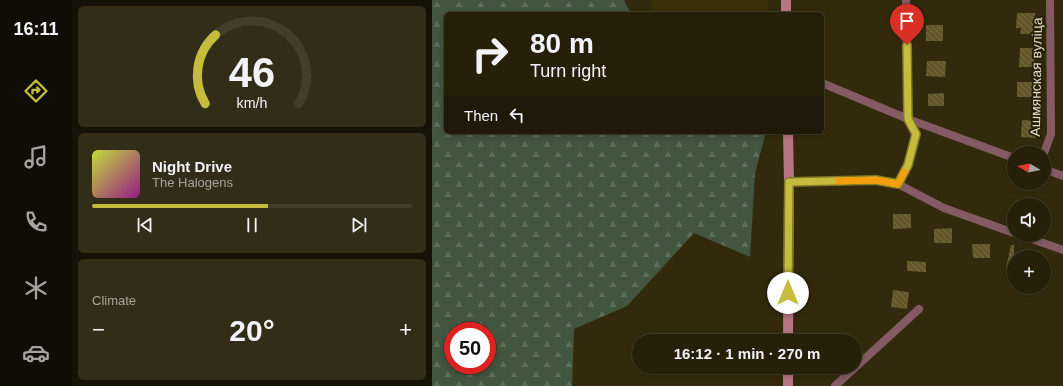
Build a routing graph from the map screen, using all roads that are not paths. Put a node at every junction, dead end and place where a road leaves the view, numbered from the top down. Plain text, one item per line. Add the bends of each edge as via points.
1 (786, 0) edge
2 (906, 0) edge
3 (1050, 0) edge
4 (786, 12) edge
5 (824, 84) edge
6 (908, 119) junction
7 (788, 134) edge
8 (1047, 146) edge
9 (1007, 155) edge
10 (1051, 172) edge
11 (1063, 176) edge
12 (789, 182) junction
13 (898, 184) junction
14 (1007, 230) edge
15 (1041, 242) edge
16 (1063, 250) edge
17 (919, 309) dead end
18 (788, 334) edge
19 (788, 374) edge
20 (788, 386) edge
21 (835, 386) edge

1 - 4 main road
2 - 6 street
3 - 8 street, Ашмянская вуліца via 1051,134
5 - 6 street
6 - 9 street
6 - 13 street via 916,134 908,165
7 - 12 main road
10 - 11 street
12 - 13 street via 876,180
12 - 18 main road
13 - 14 street via 944,208
15 - 16 street
17 - 21 street
19 - 20 main road

